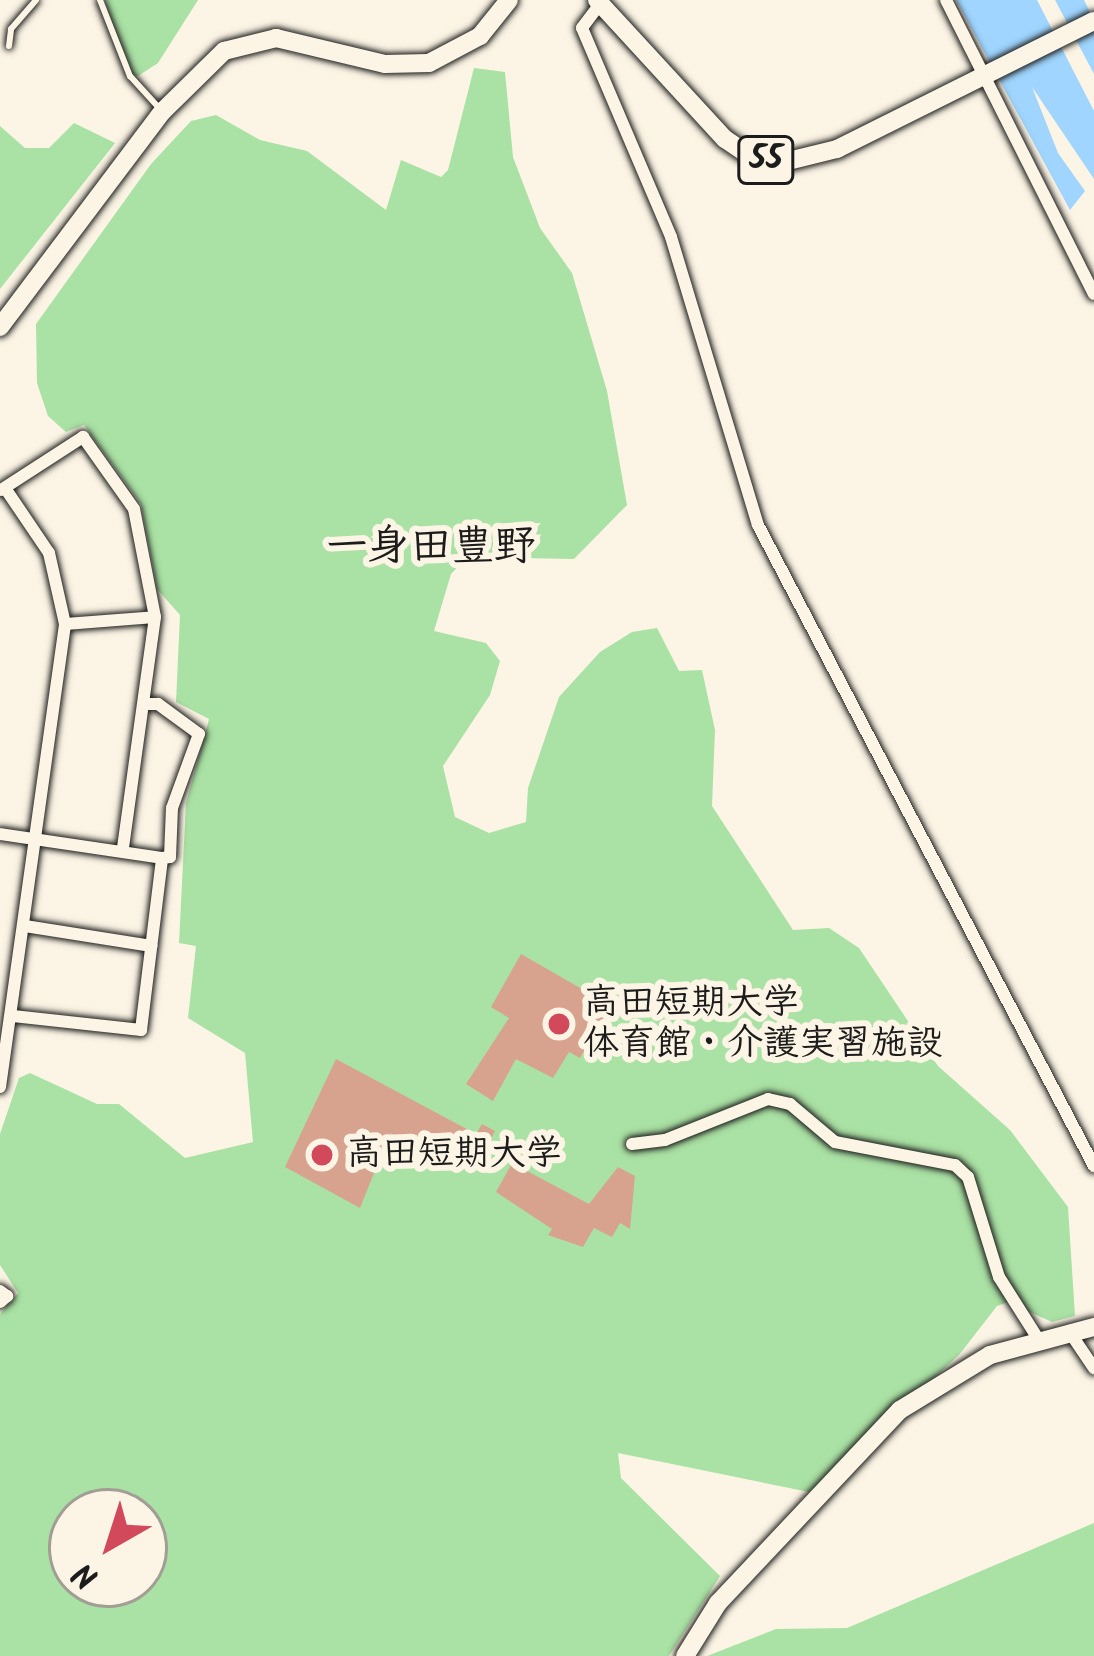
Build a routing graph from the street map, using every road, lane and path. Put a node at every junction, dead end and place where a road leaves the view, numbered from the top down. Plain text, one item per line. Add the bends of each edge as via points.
1 (36, 0) edge
2 (100, 0) edge
3 (509, 0) edge
4 (946, 0) edge
5 (598, 2) edge
6 (1094, 21) edge
7 (10, 46) dead end
8 (983, 76) junction
9 (163, 111) junction
10 (1094, 294) edge
11 (0, 327) edge
12 (3, 489) edge
13 (155, 617) junction
14 (65, 623) junction
15 (144, 704) junction
16 (0, 834) edge
17 (36, 838) junction
18 (123, 849) junction
19 (162, 858) junction
20 (25, 926) junction
21 (151, 946) junction
22 (13, 1016) junction
23 (0, 1087) edge
24 (632, 1144) dead end
25 (1094, 1166) edge
26 (0, 1291) edge
27 (0, 1303) edge
28 (1094, 1327) edge
29 (1068, 1330) junction
30 (1036, 1337) junction
31 (1094, 1368) edge
32 (685, 1656) edge

1 - 7 lane via 11,28
2 - 9 lane via 130,76
3 - 9 street via 480,35 429,63 386,64 276,38 242,44 202,66
4 - 8 street
5 - 8 street, 55 via 705,121 765,160 837,149
5 - 25 street via 583,28 671,237 758,525
6 - 8 street, 55
8 - 10 street
9 - 11 street
12 - 13 street via 83,436 134,509
12 - 14 street via 49,553
13 - 14 street
13 - 15 street
14 - 17 street
15 - 18 street
15 - 19 street via 158,704 199,734 172,808 170,857
16 - 17 street
17 - 18 street
17 - 20 street
18 - 19 street
19 - 21 street
20 - 21 street
20 - 22 street
21 - 22 street via 137,1033
22 - 23 street
24 - 30 street via 779,1100 835,1142 955,1165 968,1177 999,1277
26 - 27 street via 7,1296
28 - 29 street
29 - 30 street
29 - 31 street
30 - 32 street via 956,1371 883,1425 718,1603

